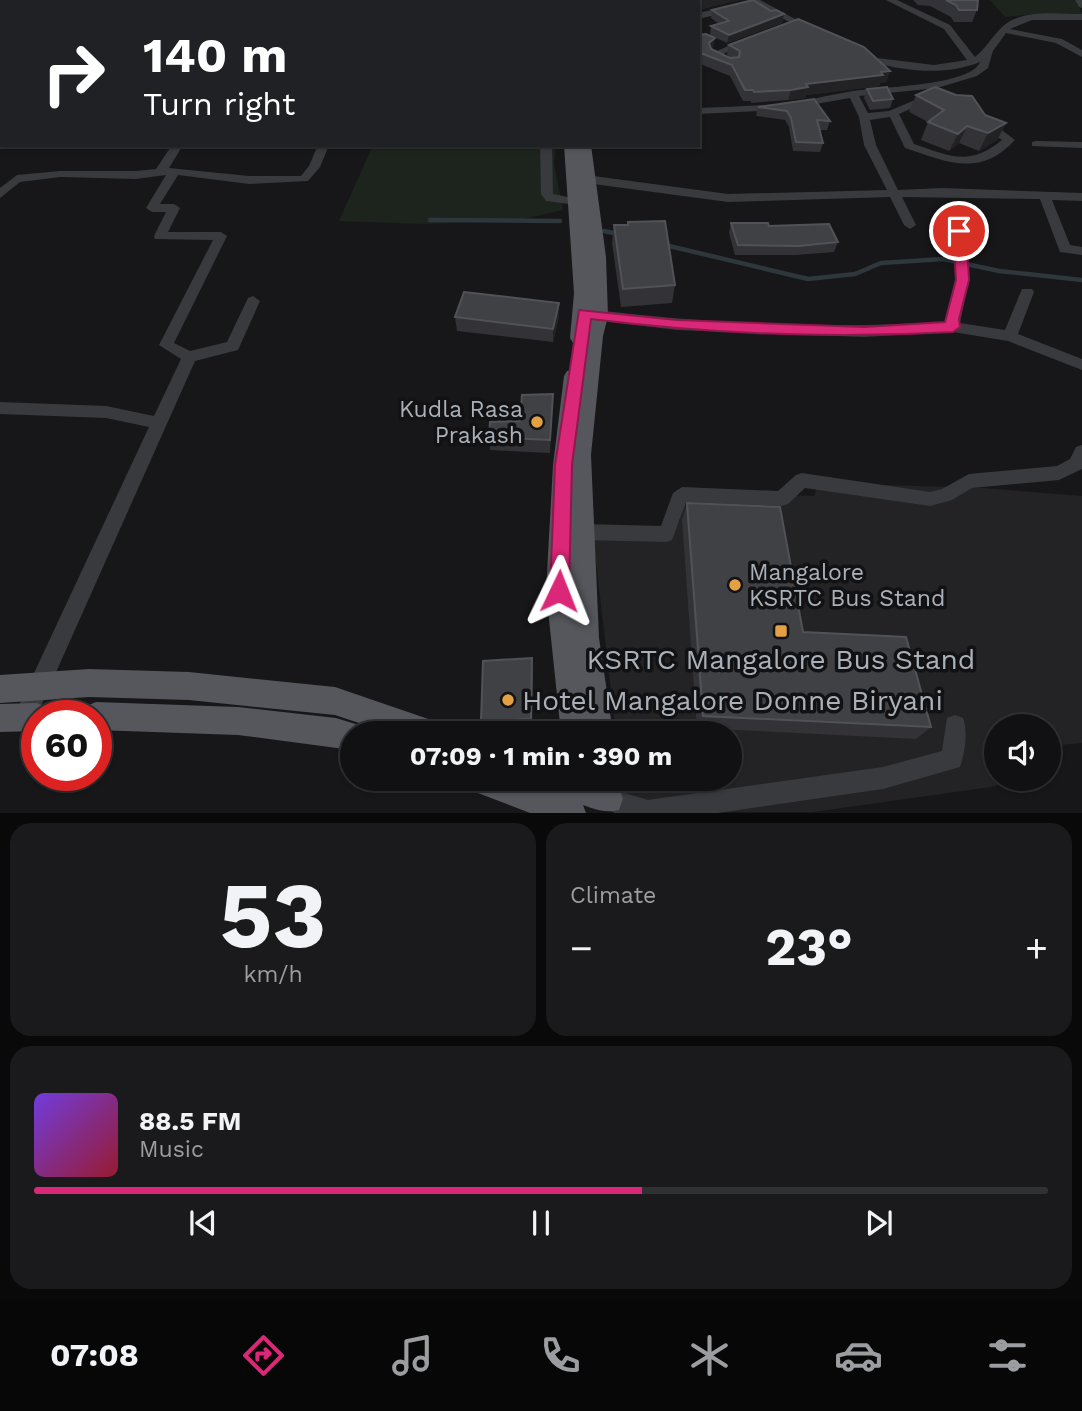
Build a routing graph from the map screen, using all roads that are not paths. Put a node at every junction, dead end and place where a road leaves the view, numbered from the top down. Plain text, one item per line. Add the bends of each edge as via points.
1 (890, 0) edge
2 (1079, 0) edge
3 (755, 1) edge
4 (1082, 5) edge
5 (700, 15) edge
6 (1082, 17) edge
7 (1003, 30) junction
8 (818, 34) edge
9 (757, 37) edge
10 (988, 51) junction
11 (1082, 54) edge
12 (865, 55) edge
13 (877, 61) junction
14 (973, 61) junction
15 (732, 64) edge
16 (937, 85) junction
17 (853, 94) junction
18 (939, 102) edge
19 (972, 107) edge
20 (700, 111) edge
21 (893, 113) junction
22 (864, 117) junction
23 (1036, 144) dead end
24 (1082, 145) edge
25 (177, 147) edge
26 (323, 147) edge
27 (547, 147) edge
28 (570, 147) edge
29 (584, 147) edge
30 (174, 171) junction
31 (160, 172) junction
32 (586, 179) junction
33 (0, 194) edge
34 (894, 194) junction
35 (1044, 195) junction
36 (1082, 197) edge
37 (573, 202) junction
38 (910, 225) dead end
39 (959, 231) dead end
40 (1082, 251) edge
41 (1027, 292) dead end
42 (253, 301) dead end
43 (592, 315) junction
44 (953, 327) junction
45 (1010, 336) junction
46 (189, 357) junction
47 (1082, 365) edge
48 (0, 408) edge
49 (160, 423) junction
50 (1082, 452) edge
51 (583, 532) junction
52 (37, 687) junction
53 (0, 689) edge
54 (112, 717) edge
55 (20, 718) edge
56 (394, 721) edge
57 (574, 721) edge
58 (597, 721) edge
59 (955, 726) dead end
60 (340, 733) edge
61 (560, 791) edge
62 (587, 795) edge
63 (646, 812) edge

1 - 14 street via 947,27
2 - 4 street
3 - 5 street
3 - 8 street via 791,24
6 - 7 street via 1028,19
7 - 10 street
7 - 11 street via 1059,41
9 - 15 street via 721,47 713,55
10 - 14 street
10 - 16 street via 983,68
12 - 13 street
13 - 14 street via 934,68
13 - 16 street
16 - 17 street
17 - 20 street via 781,107
17 - 22 street
18 - 21 street via 927,97
19 - 21 street via 988,127 1009,140 979,161 953,161 909,146
21 - 22 street
22 - 34 street via 870,145
23 - 24 street
25 - 31 street
26 - 30 street via 304,179 249,180
27 - 37 street via 547,194
28 - 37 main road
29 - 32 main road
30 - 31 street
30 - 46 street via 152,208 174,208 160,236 221,236 166,345
31 - 33 street via 17,179
32 - 34 street via 728,198
32 - 43 main road via 597,257
34 - 35 street
34 - 38 street
35 - 36 street
35 - 40 street via 1065,249
37 - 43 main road
39 - 44 street via 962,272
41 - 45 street
42 - 46 street via 233,346
43 - 44 street via 677,325 864,332
43 - 51 main road via 580,455
43 - 57 main road via 564,465 559,591
44 - 45 street
45 - 47 street
46 - 49 street
48 - 49 street via 106,412
49 - 52 street
50 - 51 street via 1076,464 1059,473 969,481 930,499 802,480 782,499 682,494 674,504 666,534
51 - 58 main road via 586,638
52 - 53 main road
52 - 55 street
52 - 56 main road via 89,683 189,686 335,701
54 - 60 main road via 237,721
59 - 63 street via 952,759 883,778
61 - 62 main road
62 - 63 street

